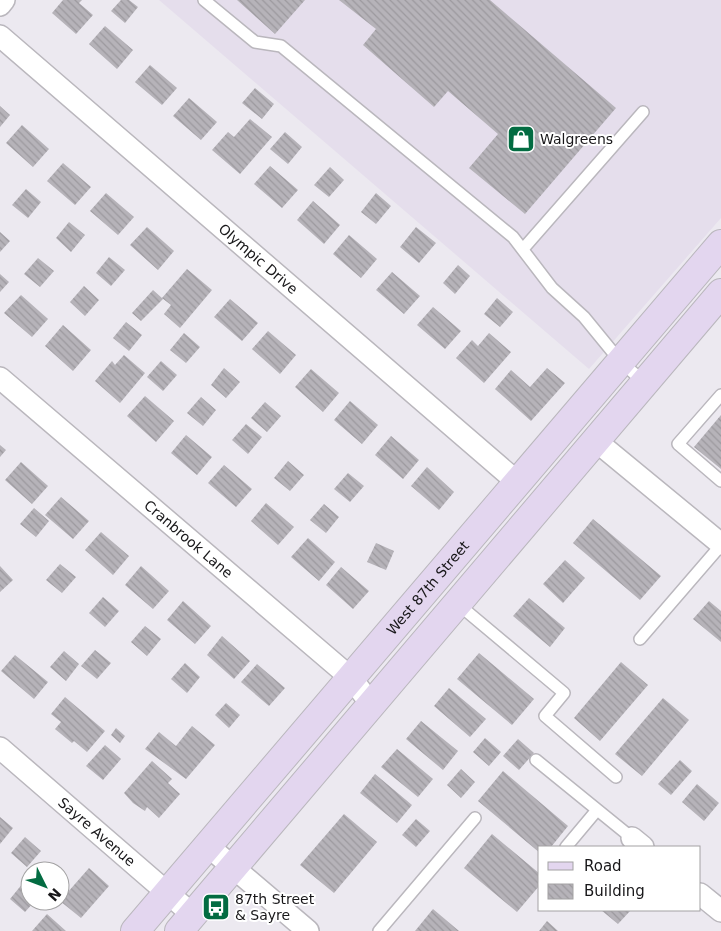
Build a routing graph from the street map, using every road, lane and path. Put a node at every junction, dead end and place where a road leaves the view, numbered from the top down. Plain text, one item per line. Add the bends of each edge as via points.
1 (4, 0) edge
2 (204, 0) edge
3 (0, 5) edge
4 (0, 36) edge
5 (643, 112) dead end
6 (721, 244) edge
7 (523, 249) junction
8 (721, 293) edge
9 (620, 360) junction
10 (0, 378) edge
11 (645, 384) junction
12 (721, 395) edge
13 (596, 441) junction
14 (721, 481) edge
15 (517, 482) junction
16 (721, 544) edge
17 (458, 604) junction
18 (640, 639) dead end
19 (351, 678) junction
20 (372, 705) junction
21 (0, 748) edge
22 (536, 760) dead end
23 (616, 776) dead end
24 (597, 810) junction
25 (475, 818) dead end
26 (638, 843) edge
27 (208, 846) junction
28 (567, 846) edge
29 (233, 868) junction
30 (168, 893) junction
31 (701, 895) edge
32 (721, 911) edge
33 (186, 923) edge
34 (135, 931) edge
35 (308, 931) edge
36 (379, 931) edge

1 - 3 street
2 - 7 lane via 255,42 281,46 513,236
4 - 15 street, Olympic Drive
5 - 7 lane
6 - 9 main road, West 87th Street
7 - 9 lane via 552,288 584,317
8 - 11 main road
9 - 11 lane
9 - 15 main road, West 87th Street
10 - 19 street, Cranbrook Lane
11 - 13 main road
12 - 14 lane via 678,444
13 - 16 street
13 - 17 main road
15 - 19 main road, West 87th Street
16 - 18 lane
17 - 20 main road
17 - 23 lane via 564,693 544,716
19 - 20 street, Cranbrook Lane
19 - 27 main road, West 87th Street
20 - 29 main road
21 - 30 street, Sayre Avenue
22 - 24 lane
24 - 26 lane
24 - 28 lane
25 - 36 lane
27 - 29 street
27 - 30 main road, West 87th Street
29 - 33 main road
29 - 35 street
30 - 33 street, Sayre Avenue
30 - 34 main road, West 87th Street
31 - 32 street

